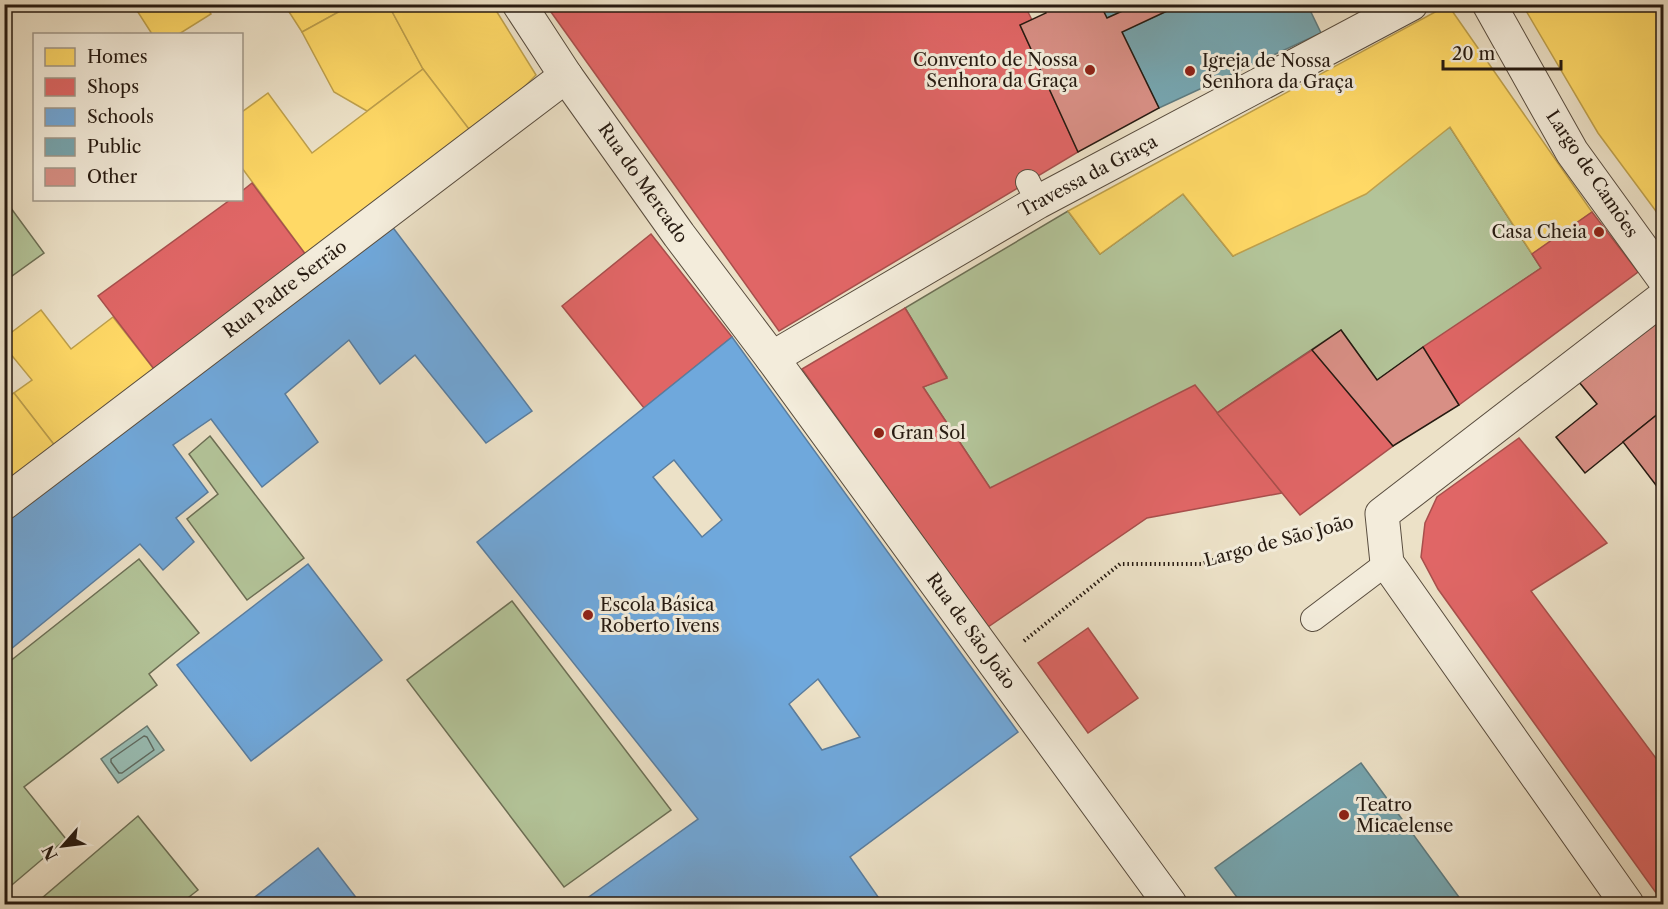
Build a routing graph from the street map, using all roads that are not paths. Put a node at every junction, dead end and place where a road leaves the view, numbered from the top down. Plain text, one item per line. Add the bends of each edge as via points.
1 (519, 4) edge
2 (1411, 4) edge
3 (1489, 4) edge
4 (566, 76) junction
5 (1664, 279) edge
6 (1664, 297) edge
7 (772, 358) junction
8 (4, 503) edge
9 (1388, 563) junction
10 (1313, 619) dead end
11 (1170, 904) edge
12 (1627, 904) edge

1 - 4 street, Rua do Mercado
2 - 7 street, Travessa da Graça via 1033,192
3 - 5 street, Largo de Camões via 1572,152
4 - 7 street, Rua do Mercado
4 - 8 street, Rua Padre Serrão
6 - 9 street via 1382,514
7 - 11 street, Rua de São João
9 - 10 lane
9 - 12 street

